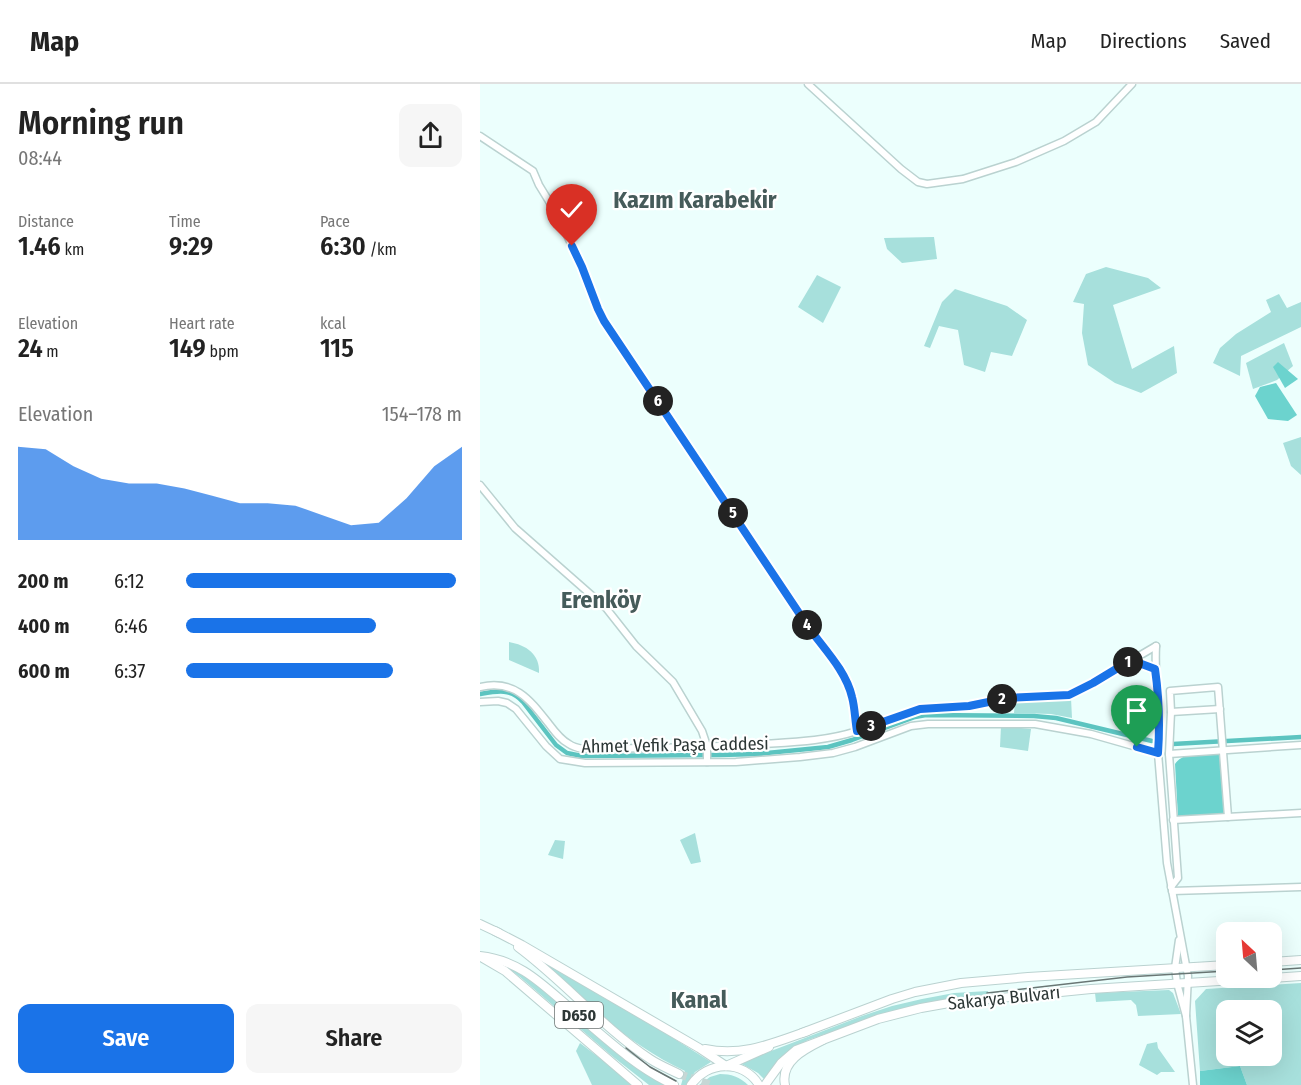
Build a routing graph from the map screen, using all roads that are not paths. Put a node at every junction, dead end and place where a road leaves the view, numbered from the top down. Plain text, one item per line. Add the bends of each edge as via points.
1 (808, 84) edge
2 (1132, 84) edge
3 (480, 136) edge
4 (480, 485) edge
5 (1131, 660) junction
6 (1155, 669) junction
7 (480, 687) edge
8 (480, 702) edge
9 (1220, 709) junction
10 (1171, 712) junction
11 (857, 731) junction
12 (1222, 744) junction
13 (1301, 745) edge
14 (707, 748) junction
15 (1158, 753) junction
16 (1169, 754) junction
17 (707, 760) junction
18 (1301, 813) edge
19 (1228, 817) junction
20 (1173, 820) junction
21 (1301, 887) edge
22 (1172, 889) junction
23 (480, 924) edge
24 (495, 931) junction
25 (1180, 934) junction
26 (480, 956) edge
27 (1301, 960) edge
28 (1282, 961) edge
29 (1216, 966) edge
30 (1187, 967) junction
31 (1175, 968) junction
32 (1301, 976) edge
33 (1282, 977) edge
34 (1216, 981) edge
35 (1177, 983) junction
36 (1189, 983) junction
37 (1186, 1016) junction
38 (808, 1031) junction
39 (823, 1040) junction
40 (699, 1048) junction
41 (726, 1066) junction
42 (679, 1074) tunnel mouth
43 (674, 1084) tunnel mouth
44 (638, 1085) edge
45 (691, 1085) edge
46 (759, 1085) edge
47 (765, 1085) edge
48 (785, 1085) edge
49 (1193, 1085) edge

1 - 2 street via 901,169 927,184 963,179 1064,141 1096,122
3 - 11 street via 533,171 558,216 604,321 840,669 853,698
4 - 14 street via 515,528 606,608 636,646 673,682 702,731
5 - 6 street
5 - 6 street, Ahmet Vefik Paşa Caddesi via 1156,645
5 - 11 street, Ahmet Vefik Paşa Caddesi via 1069,695 920,709
6 - 15 street
7 - 14 street, Ahmet Vefik Paşa Caddesi via 502,685 524,695 558,736 582,749
8 - 17 street via 498,701 516,709 560,759 585,763
9 - 10 street
9 - 10 street via 1218,687 1170,691
9 - 12 street
10 - 16 street
11 - 14 street, Ahmet Vefik Paşa Caddesi via 807,741
12 - 13 street
12 - 16 street
12 - 19 street
14 - 17 street
15 - 17 street via 1091,734 1035,724 941,723 911,726 833,753 736,762
15 - 22 street
16 - 20 street
18 - 19 street
19 - 20 street
20 - 22 street via 1178,878
21 - 22 street
22 - 25 street
23 - 24 main road, D650
24 - 40 main road
24 - 42 main road, D650 via 529,955 627,1042
25 - 30 street
25 - 31 street
26 - 43 main road, D650 via 507,961 534,977 644,1069
26 - 44 main road via 505,970
27 - 28 main road
29 - 30 main road, Sakarya Bulvarı
30 - 31 main road, Sakarya Bulvarı
30 - 36 street
31 - 35 street
31 - 38 main road, Sakarya Bulvarı via 961,983 892,999
32 - 33 main road
34 - 36 main road, Sakarya Bulvarı
35 - 36 main road, Sakarya Bulvarı
35 - 37 street
35 - 39 main road, Sakarya Bulvarı via 949,1003 881,1019
36 - 37 street
37 - 49 street
38 - 40 main road via 746,1050
38 - 41 main road, Sakarya Bulvarı
39 - 47 main road, Sakarya Bulvarı via 788,1056
39 - 48 main road via 799,1053 789,1064
40 - 41 main road
41 - 45 main road, Sakarya Bulvarı via 707,1070
41 - 46 main road via 743,1070

